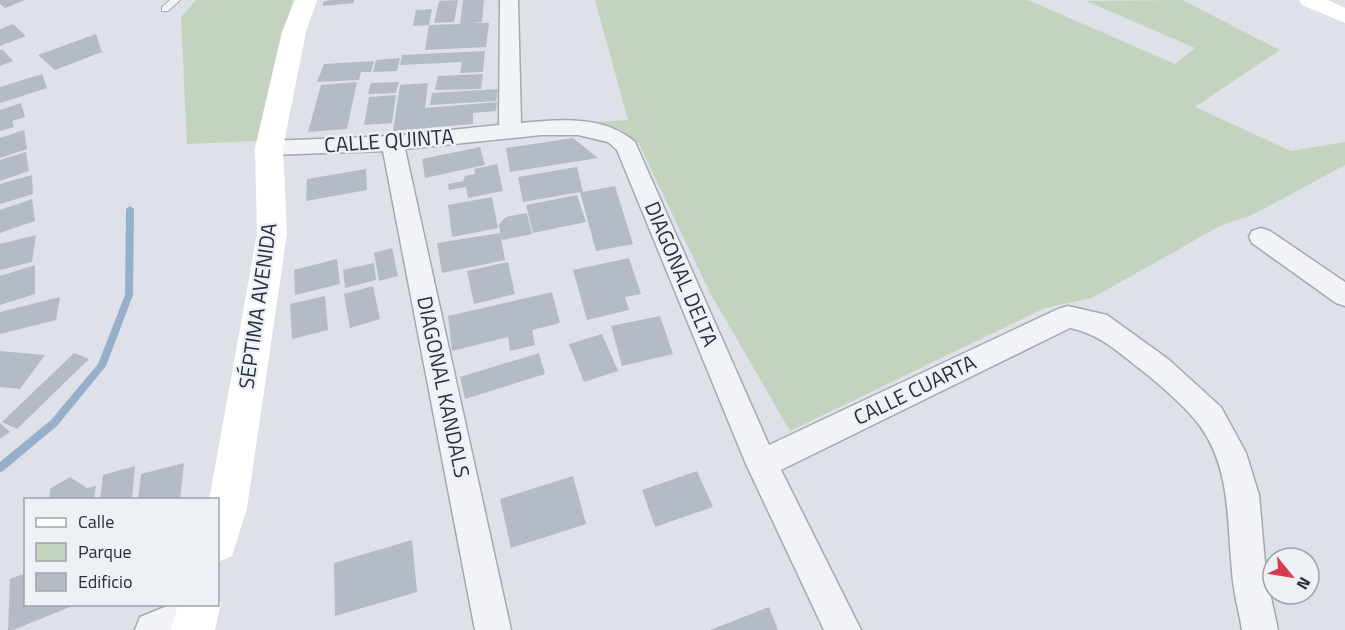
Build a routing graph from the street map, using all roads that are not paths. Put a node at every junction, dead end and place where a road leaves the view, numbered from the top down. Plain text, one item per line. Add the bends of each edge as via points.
1 (175, 0) edge
2 (306, 0) edge
3 (509, 0) edge
4 (1310, 0) edge
5 (165, 4) edge
6 (1345, 16) edge
7 (510, 131) junction
8 (393, 143) junction
9 (269, 148) junction
10 (1261, 237) dead end
11 (1345, 296) edge
12 (762, 464) junction
13 (219, 538) edge
14 (197, 615) edge
15 (153, 630) edge
16 (493, 630) edge
17 (843, 630) edge
18 (1260, 630) edge

1 - 5 lane
2 - 9 street, SÉPTIMA AVENIDA via 294,32
3 - 7 street
4 - 6 street
7 - 8 street, CALLE QUINTA
7 - 12 street, DIAGONAL DELTA via 600,131 627,147
8 - 9 street, CALLE QUINTA
8 - 16 street, DIAGONAL KANDALS
9 - 13 street, SÉPTIMA AVENIDA via 272,234
10 - 11 street
12 - 17 street, DIAGONAL DELTA
12 - 18 street, CALLE CUARTA via 1068,317 1097,323 1158,368 1210,416 1231,453 1243,495 1249,574
14 - 15 street

